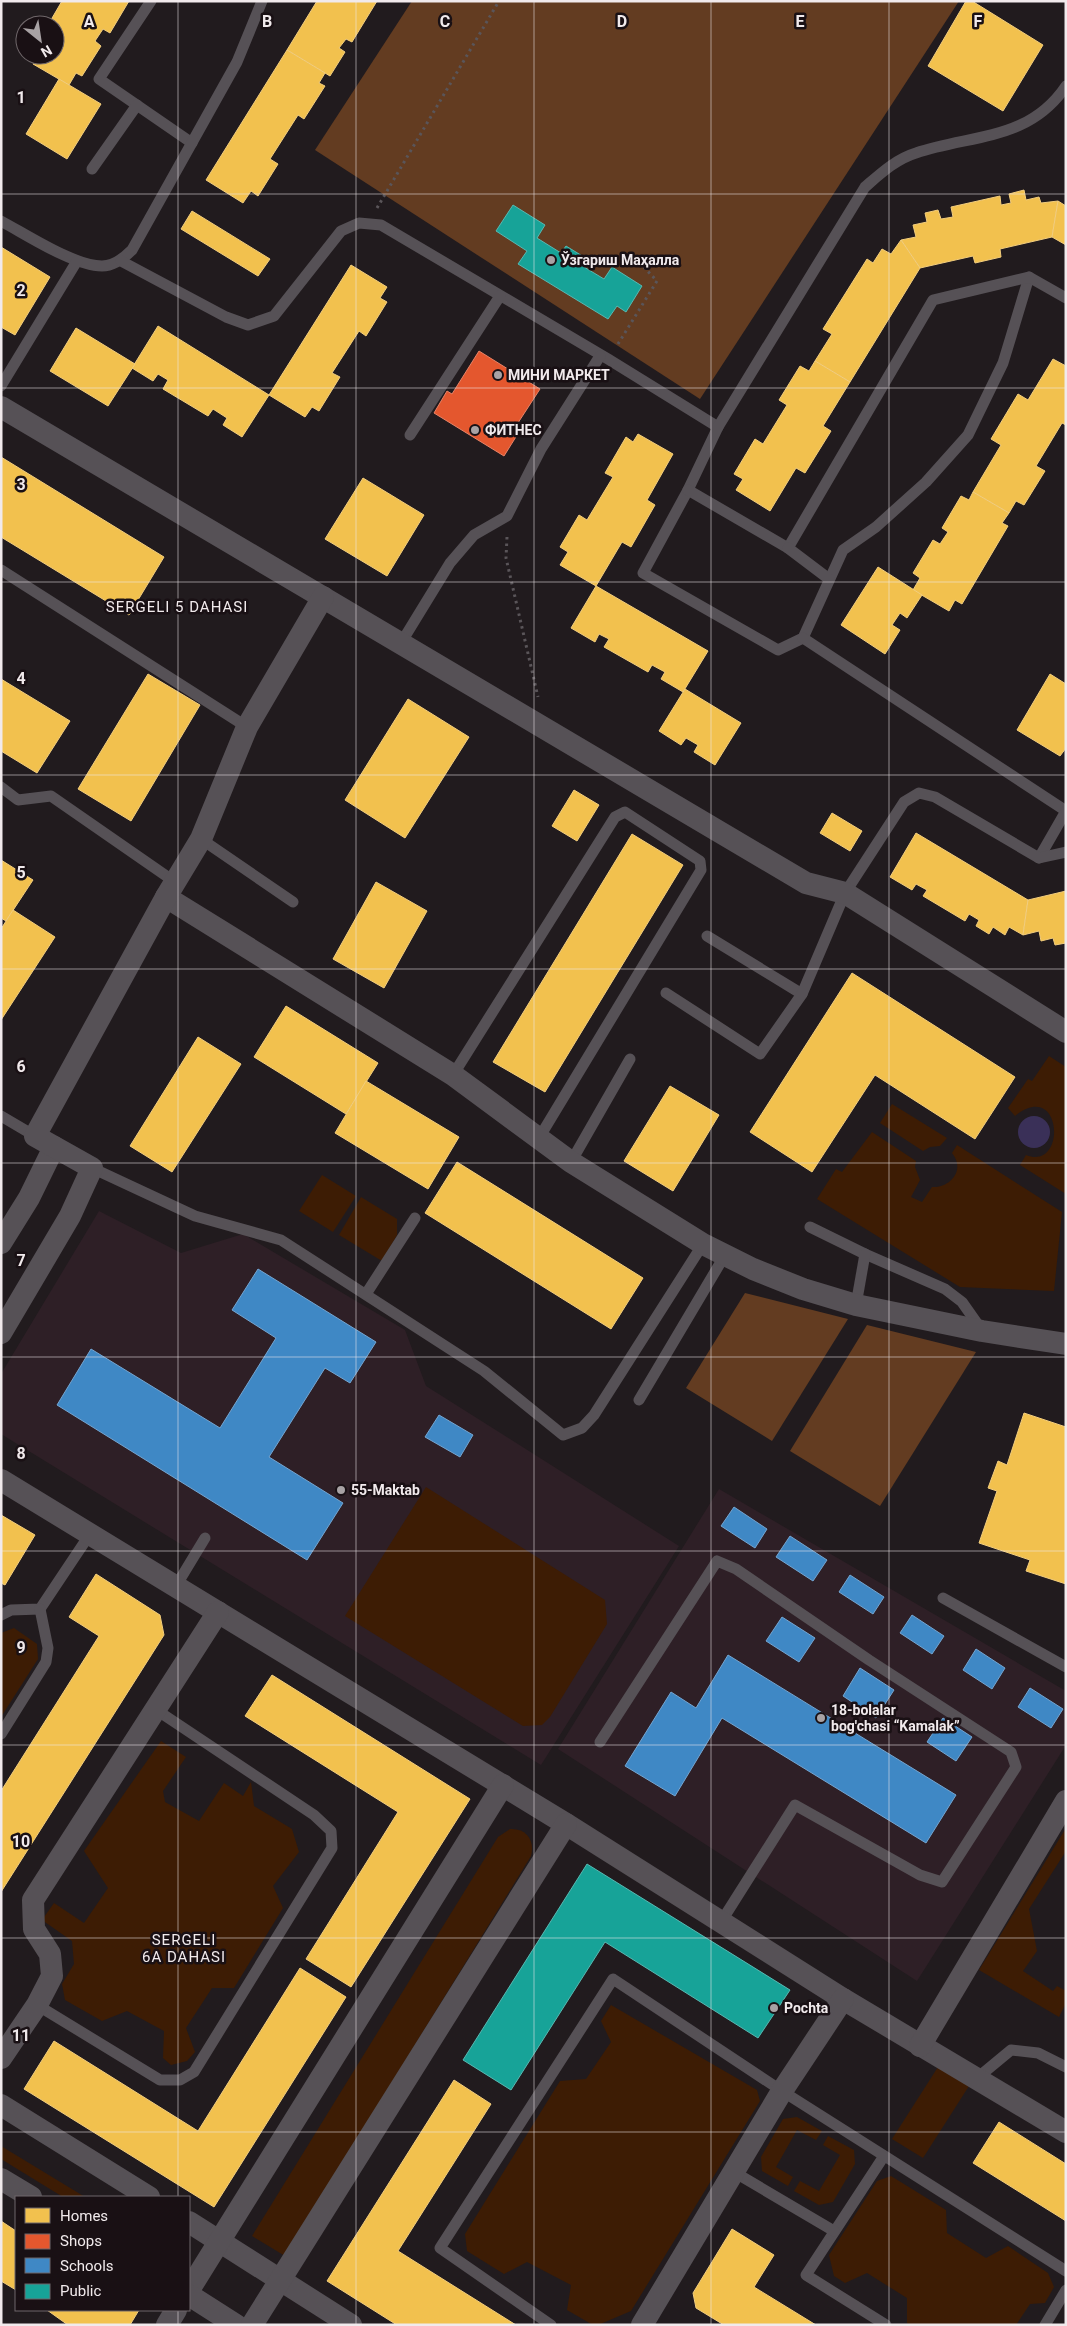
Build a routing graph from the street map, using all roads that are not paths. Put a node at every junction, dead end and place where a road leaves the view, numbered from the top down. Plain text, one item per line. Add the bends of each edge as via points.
1 (151, 1) edge
2 (262, 1) edge
3 (1066, 86) edge
4 (137, 105) junction
5 (192, 143) junction
6 (92, 169) dead end
7 (1, 221) edge
8 (76, 261) junction
9 (121, 261) junction
10 (1029, 277) junction
11 (500, 296) junction
12 (1066, 298) edge
13 (604, 358) junction
14 (1, 386) edge
15 (1, 407) edge
16 (718, 427) junction
17 (410, 434) dead end
18 (688, 490) junction
19 (788, 548) junction
20 (1, 570) edge
21 (829, 578) junction
22 (323, 597) junction
23 (802, 638) junction
24 (401, 643) junction
25 (247, 726) junction
26 (1, 787) edge
27 (1066, 811) edge
28 (201, 839) junction
29 (1066, 852) edge
30 (1038, 858) junction
31 (171, 890) junction
32 (845, 893) junction
33 (293, 902) dead end
34 (707, 936) dead end
35 (666, 993) dead end
36 (802, 994) junction
37 (1066, 1032) edge
38 (630, 1059) dead end
39 (453, 1075) junction
40 (1, 1116) edge
41 (539, 1138) junction
42 (45, 1141) junction
43 (571, 1162) junction
44 (92, 1168) junction
45 (415, 1218) dead end
46 (810, 1227) dead end
47 (1, 1243) edge
48 (703, 1244) junction
49 (865, 1254) junction
50 (725, 1255) junction
51 (366, 1294) junction
52 (856, 1304) junction
53 (982, 1331) junction
54 (1, 1333) edge
55 (1066, 1344) edge
56 (639, 1400) dead end
57 (1, 1480) edge
58 (90, 1534) junction
59 (205, 1538) dead end
60 (176, 1586) junction
61 (943, 1598) dead end
62 (40, 1609) junction
63 (218, 1612) junction
64 (1, 1615) edge
65 (1066, 1667) edge
66 (156, 1709) junction
67 (1, 1734) edge
68 (600, 1742) dead end
69 (503, 1785) junction
70 (1066, 1801) edge
71 (566, 1824) junction
72 (721, 1922) junction
73 (843, 1999) junction
74 (37, 2005) junction
75 (920, 2046) junction
76 (1, 2058) edge
77 (1066, 2067) edge
78 (976, 2079) junction
79 (782, 2091) junction
80 (1, 2105) edge
81 (1066, 2132) edge
82 (884, 2156) junction
83 (734, 2172) junction
84 (1, 2179) edge
85 (29, 2196) edge
86 (147, 2196) edge
87 (190, 2223) edge
88 (834, 2230) junction
89 (219, 2241) junction
90 (1066, 2271) edge
91 (280, 2280) junction
92 (190, 2288) edge
93 (1066, 2290) edge
94 (190, 2296) edge
95 (175, 2311) edge
96 (647, 2323) edge
97 (167, 2325) edge
98 (236, 2325) edge
99 (252, 2325) edge
100 (351, 2325) edge
101 (551, 2325) edge
102 (886, 2325) edge
103 (1044, 2325) edge

1 - 4 lane via 99,79
2 - 5 lane via 237,62
3 - 16 lane via 1054,103 1022,126 914,153 893,164 865,187
4 - 5 lane
4 - 6 lane
5 - 9 lane via 132,250
7 - 8 lane
8 - 9 lane via 102,266
8 - 14 lane
9 - 11 lane via 226,317 248,325 274,316 341,232 358,224 381,225
10 - 12 lane
10 - 19 lane via 933,300
10 - 21 lane via 1003,363 968,435 926,482 843,550
11 - 13 lane
11 - 17 lane
13 - 16 lane
13 - 24 lane via 541,449 507,516 474,535 450,563
15 - 22 street
16 - 18 lane
18 - 19 lane
18 - 23 lane via 643,573 778,650
19 - 21 lane
20 - 25 lane
21 - 23 lane
22 - 24 street
22 - 25 street
23 - 27 lane
24 - 32 street via 806,883
25 - 28 street
26 - 31 lane via 18,800 51,796
27 - 30 lane
28 - 31 street
28 - 33 lane
29 - 30 lane
30 - 32 lane via 935,797 919,793 904,802
31 - 39 street
31 - 42 street
32 - 36 lane
32 - 37 street
34 - 36 lane
35 - 36 lane via 760,1054
38 - 43 lane
39 - 41 street
39 - 41 lane via 615,817 625,812 700,860 701,870
40 - 42 lane
41 - 43 street
42 - 44 street
42 - 47 street via 29,1198
43 - 48 street
44 - 51 lane via 195,1216 281,1240
44 - 54 street via 70,1216
45 - 51 lane
46 - 49 lane
48 - 50 street
48 - 51 lane via 594,1415 582,1428 563,1435 484,1371
49 - 52 lane
49 - 53 lane via 945,1289 962,1302
50 - 52 street via 803,1289
50 - 56 lane
52 - 53 street
53 - 55 street
57 - 58 street
58 - 60 street
58 - 62 lane
59 - 60 lane
60 - 63 street
61 - 65 lane
62 - 64 lane via 10,1610
62 - 67 lane via 48,1648 46,1662
63 - 66 street
63 - 69 street
66 - 74 street via 33,1900 34,1929 50,1954 52,1976
66 - 74 lane via 314,1815 330,1831 332,1848 194,2072 180,2080 160,2080
68 - 72 lane via 717,1561 736,1569 1011,1752 1016,1767 942,1882 920,1875 795,1805
69 - 71 street
69 - 89 street
70 - 75 street
71 - 72 street
71 - 91 street
72 - 73 street
73 - 75 street
73 - 79 street
74 - 76 street
75 - 78 street
77 - 78 lane via 1038,2053 1011,2050
78 - 81 street
79 - 82 lane
79 - 83 street
79 - 101 lane via 613,1979 440,2248
80 - 86 street
82 - 88 lane
82 - 90 lane
83 - 88 lane
83 - 96 street
84 - 85 street
87 - 89 street
88 - 102 lane via 806,2275
89 - 91 street
89 - 92 street
91 - 99 street
91 - 100 street
93 - 103 lane
94 - 98 street
95 - 97 street

